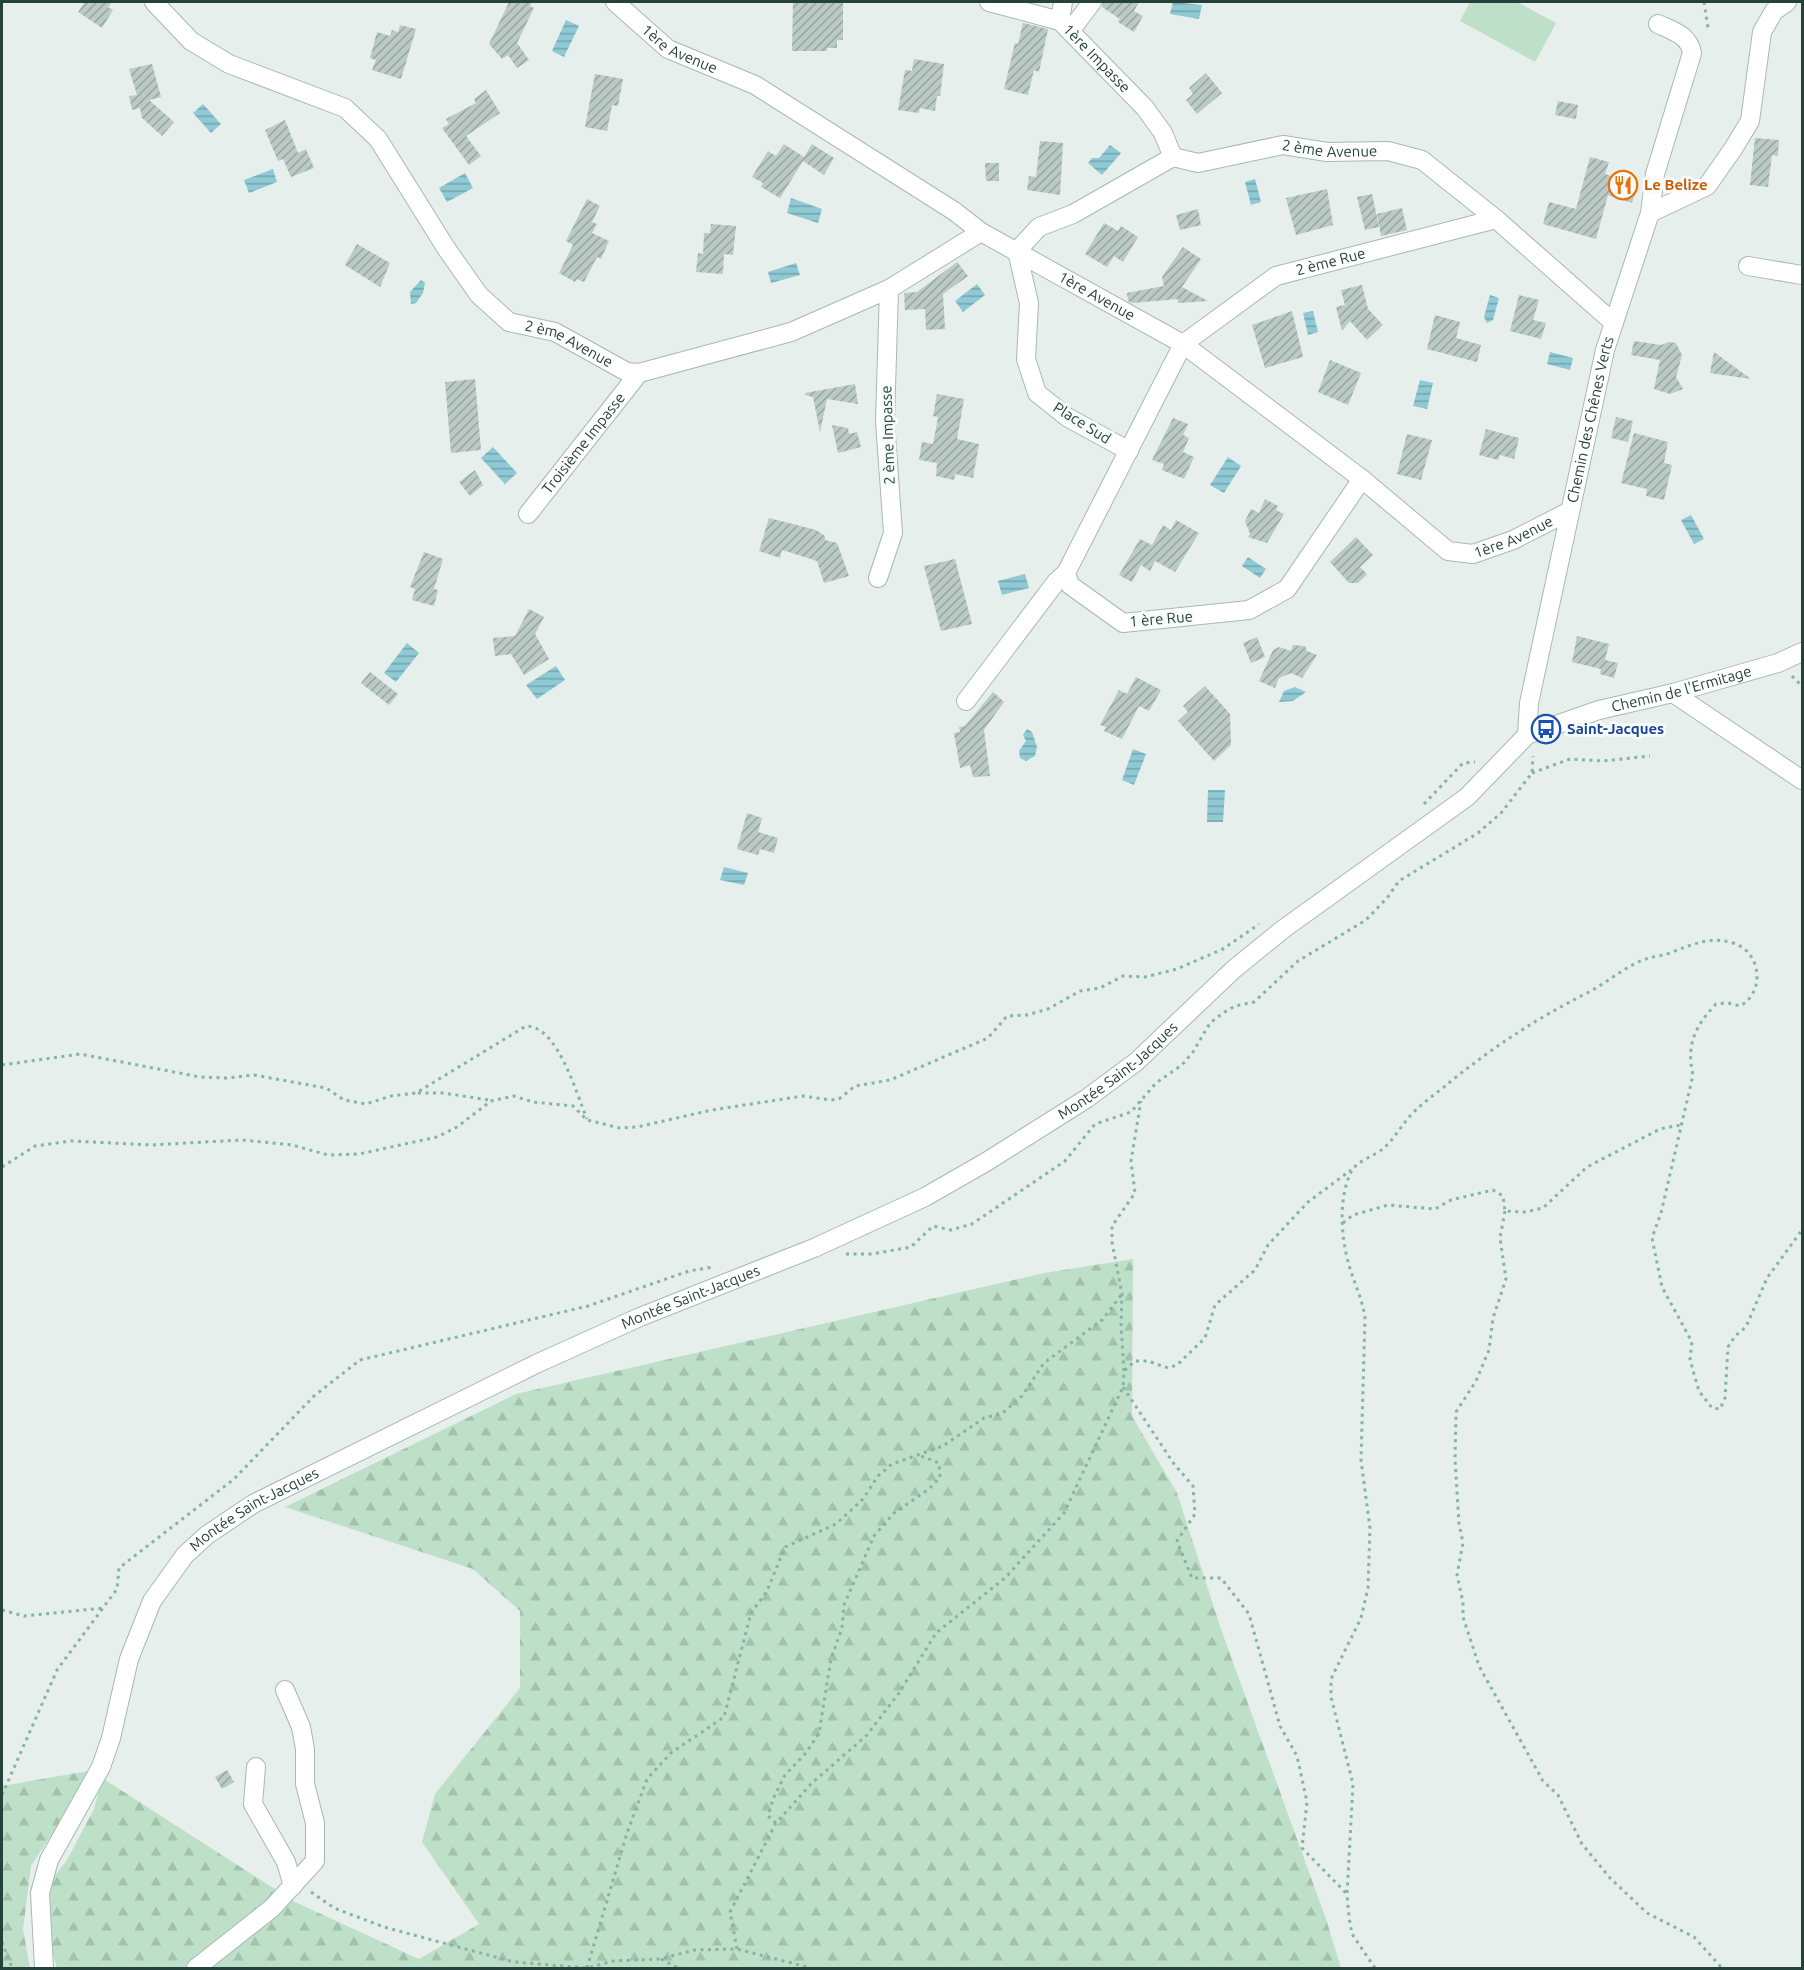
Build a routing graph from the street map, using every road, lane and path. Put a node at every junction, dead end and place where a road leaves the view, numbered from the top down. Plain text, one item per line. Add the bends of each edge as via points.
1 (153, 2) edge
2 (615, 2) edge
3 (989, 2) edge
4 (1063, 2) edge
5 (1092, 2) edge
6 (1704, 2) edge
7 (1787, 2) edge
8 (1658, 24) dead end
9 (1066, 26) junction
10 (1708, 28) dead end
11 (1173, 157) junction
12 (1650, 213) junction
13 (1496, 219) junction
14 (981, 232) junction
15 (1017, 251) junction
16 (1748, 267) dead end
17 (1803, 275) edge
18 (889, 289) junction
19 (1614, 323) junction
20 (1183, 344) junction
21 (639, 373) junction
22 (1129, 451) junction
23 (1362, 479) junction
24 (1570, 511) junction
25 (528, 514) dead end
26 (1066, 573) junction
27 (878, 578) dead end
28 (1802, 647) edge
29 (1673, 693) junction
30 (966, 701) dead end
31 (1527, 735) junction
32 (1650, 756) dead end
33 (1497, 766) junction
34 (1532, 773) dead end
35 (1799, 774) edge
36 (1420, 808) dead end
37 (1261, 923) dead end
38 (2, 1065) edge
39 (416, 1093) junction
40 (1141, 1100) dead end
41 (491, 1101) junction
42 (587, 1120) junction
43 (1680, 1125) junction
44 (2, 1167) edge
45 (1352, 1169) junction
46 (1505, 1211) junction
47 (1343, 1223) junction
48 (1803, 1230) edge
49 (1122, 1294) junction
50 (1124, 1371) junction
51 (1123, 1387) junction
52 (918, 1455) junction
53 (103, 1608) dead end
54 (2, 1610) edge
55 (285, 1690) dead end
56 (256, 1767) dead end
57 (776, 1823) junction
58 (293, 1886) junction
59 (1347, 1895) junction
60 (2, 1942) edge
61 (737, 1949) junction
62 (660, 1959) junction
63 (12, 1968) edge
64 (44, 1968) edge
65 (196, 1968) edge
66 (587, 1968) edge
67 (678, 1968) edge
68 (811, 1968) edge
69 (1375, 1968) edge
70 (1722, 1968) edge

1 - 21 street, 2 ème Avenue via 191,41 229,64 345,108 378,139 446,248 480,295 508,322 555,332 627,372
2 - 14 street, 1ère Avenue via 668,49 755,86
3 - 9 street, 1ère Impasse
4 - 9 street
5 - 9 street
6 - 10 path
7 - 12 street via 1774,11 1762,32 1750,121 1733,149 1707,186
8 - 12 street, Chemin des Chênes Verts via 1683,36 1690,42 1692,53 1655,174
9 - 11 street, 1ère Impasse via 1145,108 1163,133
11 - 13 street, 2 ème Avenue via 1198,163 1283,145 1328,152 1388,151 1422,160
11 - 15 street via 1073,214 1040,228
12 - 19 street, Chemin des Chênes Verts
13 - 19 street, 2 ème Avenue
13 - 20 street, 2 ème Rue via 1276,276
14 - 15 street, 1ère Avenue
14 - 18 street
15 - 20 street, 1ère Avenue
15 - 22 street, Place Sud via 1029,303 1026,358 1037,393 1067,417
16 - 17 street
18 - 21 street via 791,332
18 - 27 street, 2 ème Impasse via 885,422 893,533
19 - 24 street, Chemin des Chênes Verts
20 - 22 street
20 - 23 street, 1ère Avenue
21 - 25 street, Troisième Impasse
22 - 26 street
23 - 24 street, 1ère Avenue via 1448,551 1473,554 1512,540
23 - 26 street, 1 ère Rue via 1287,589 1249,610 1123,623 1070,585
24 - 31 street, Chemin des Chênes Verts via 1529,703
26 - 30 street
28 - 29 street, Chemin de l'Ermitage
29 - 31 street, Chemin de l'Ermitage via 1599,710
29 - 35 street
31 - 33 street, Montée Saint-Jacques
32 - 34 path via 1603,761 1570,759
33 - 36 path via 1487,762 1463,763
33 - 64 street, Montée Saint-Jacques via 1467,796 1233,970 1136,1062 1086,1099 986,1162 925,1197 814,1248 640,1317 536,1364 253,1504 207,1535 184,1555 152,1601 129,1659 101,1767 49,1860 40,1893
37 - 42 path via 1223,949 1177,969 1145,977 1123,976 1100,988 1080,991 1048,1009 1007,1016 988,1038 890,1080 855,1086 839,1099 803,1096 637,1127 605,1126
38 - 39 path via 80,1054 200,1077 254,1075 326,1089 344,1100 366,1104 391,1095
39 - 41 path
39 - 42 path via 526,1026 536,1026 548,1034
40 - 49 path via 1131,1161 1136,1194 1112,1226
41 - 42 path via 514,1096 573,1106
41 - 44 path via 437,1137 359,1154 328,1155 242,1140 152,1145 71,1141 35,1146
43 - 45 path via 1693,1075 1688,1056 1694,1034 1716,1004 1740,1006 1750,1000 1756,989 1758,972 1752,958 1740,945 1726,940 1709,939 1645,959 1530,1022 1498,1043 1413,1113 1383,1149
43 - 46 path via 1660,1129 1587,1167 1543,1208
43 - 48 path via 1652,1238 1662,1287 1692,1342 1690,1359 1699,1391 1712,1408 1720,1408 1725,1398 1728,1347 1746,1327 1767,1278
45 - 47 path via 1343,1200
45 - 50 path via 1308,1202 1268,1245 1255,1270 1215,1305 1205,1338 1177,1365 1168,1368 1148,1360 1135,1361
46 - 47 path via 1503,1196 1493,1190 1451,1200 1435,1209 1388,1205 1353,1215
46 - 70 path via 1500,1238 1506,1279 1492,1318 1489,1350 1476,1381 1456,1412 1458,1513 1463,1543 1457,1575 1463,1617 1479,1666 1543,1780 1558,1795 1582,1844 1647,1913 1694,1937
47 - 59 path via 1349,1266 1363,1299 1365,1317 1361,1460 1370,1528 1368,1588 1361,1618 1330,1678 1331,1697 1353,1784
49 - 50 path
49 - 52 path via 1102,1320 1044,1363 1022,1396 1003,1413 984,1418 944,1446
50 - 51 path
51 - 57 path via 1064,1513 1005,1578 936,1633 867,1735 811,1784
51 - 59 path via 1193,1486 1195,1514 1177,1541 1192,1578 1221,1578 1249,1614 1280,1726 1297,1756 1307,1802 1302,1848
52 - 57 path via 939,1463 940,1477 894,1513 873,1536 844,1605 819,1733 785,1775 773,1799 768,1816
52 - 66 path via 892,1464 836,1524 785,1548 767,1591 751,1613 724,1717 672,1753 647,1779
53 - 54 path via 24,1616
55 - 58 street via 301,1727 305,1784 315,1823 315,1861
56 - 58 street via 253,1804 286,1862
57 - 61 path via 730,1912
58 - 65 street via 272,1908
58 - 66 path via 312,1892 334,1908 384,1927 514,1962
59 - 69 path via 1352,1934
60 - 63 path
61 - 62 path via 694,1950
61 - 68 path
62 - 66 path via 613,1961
62 - 67 path

